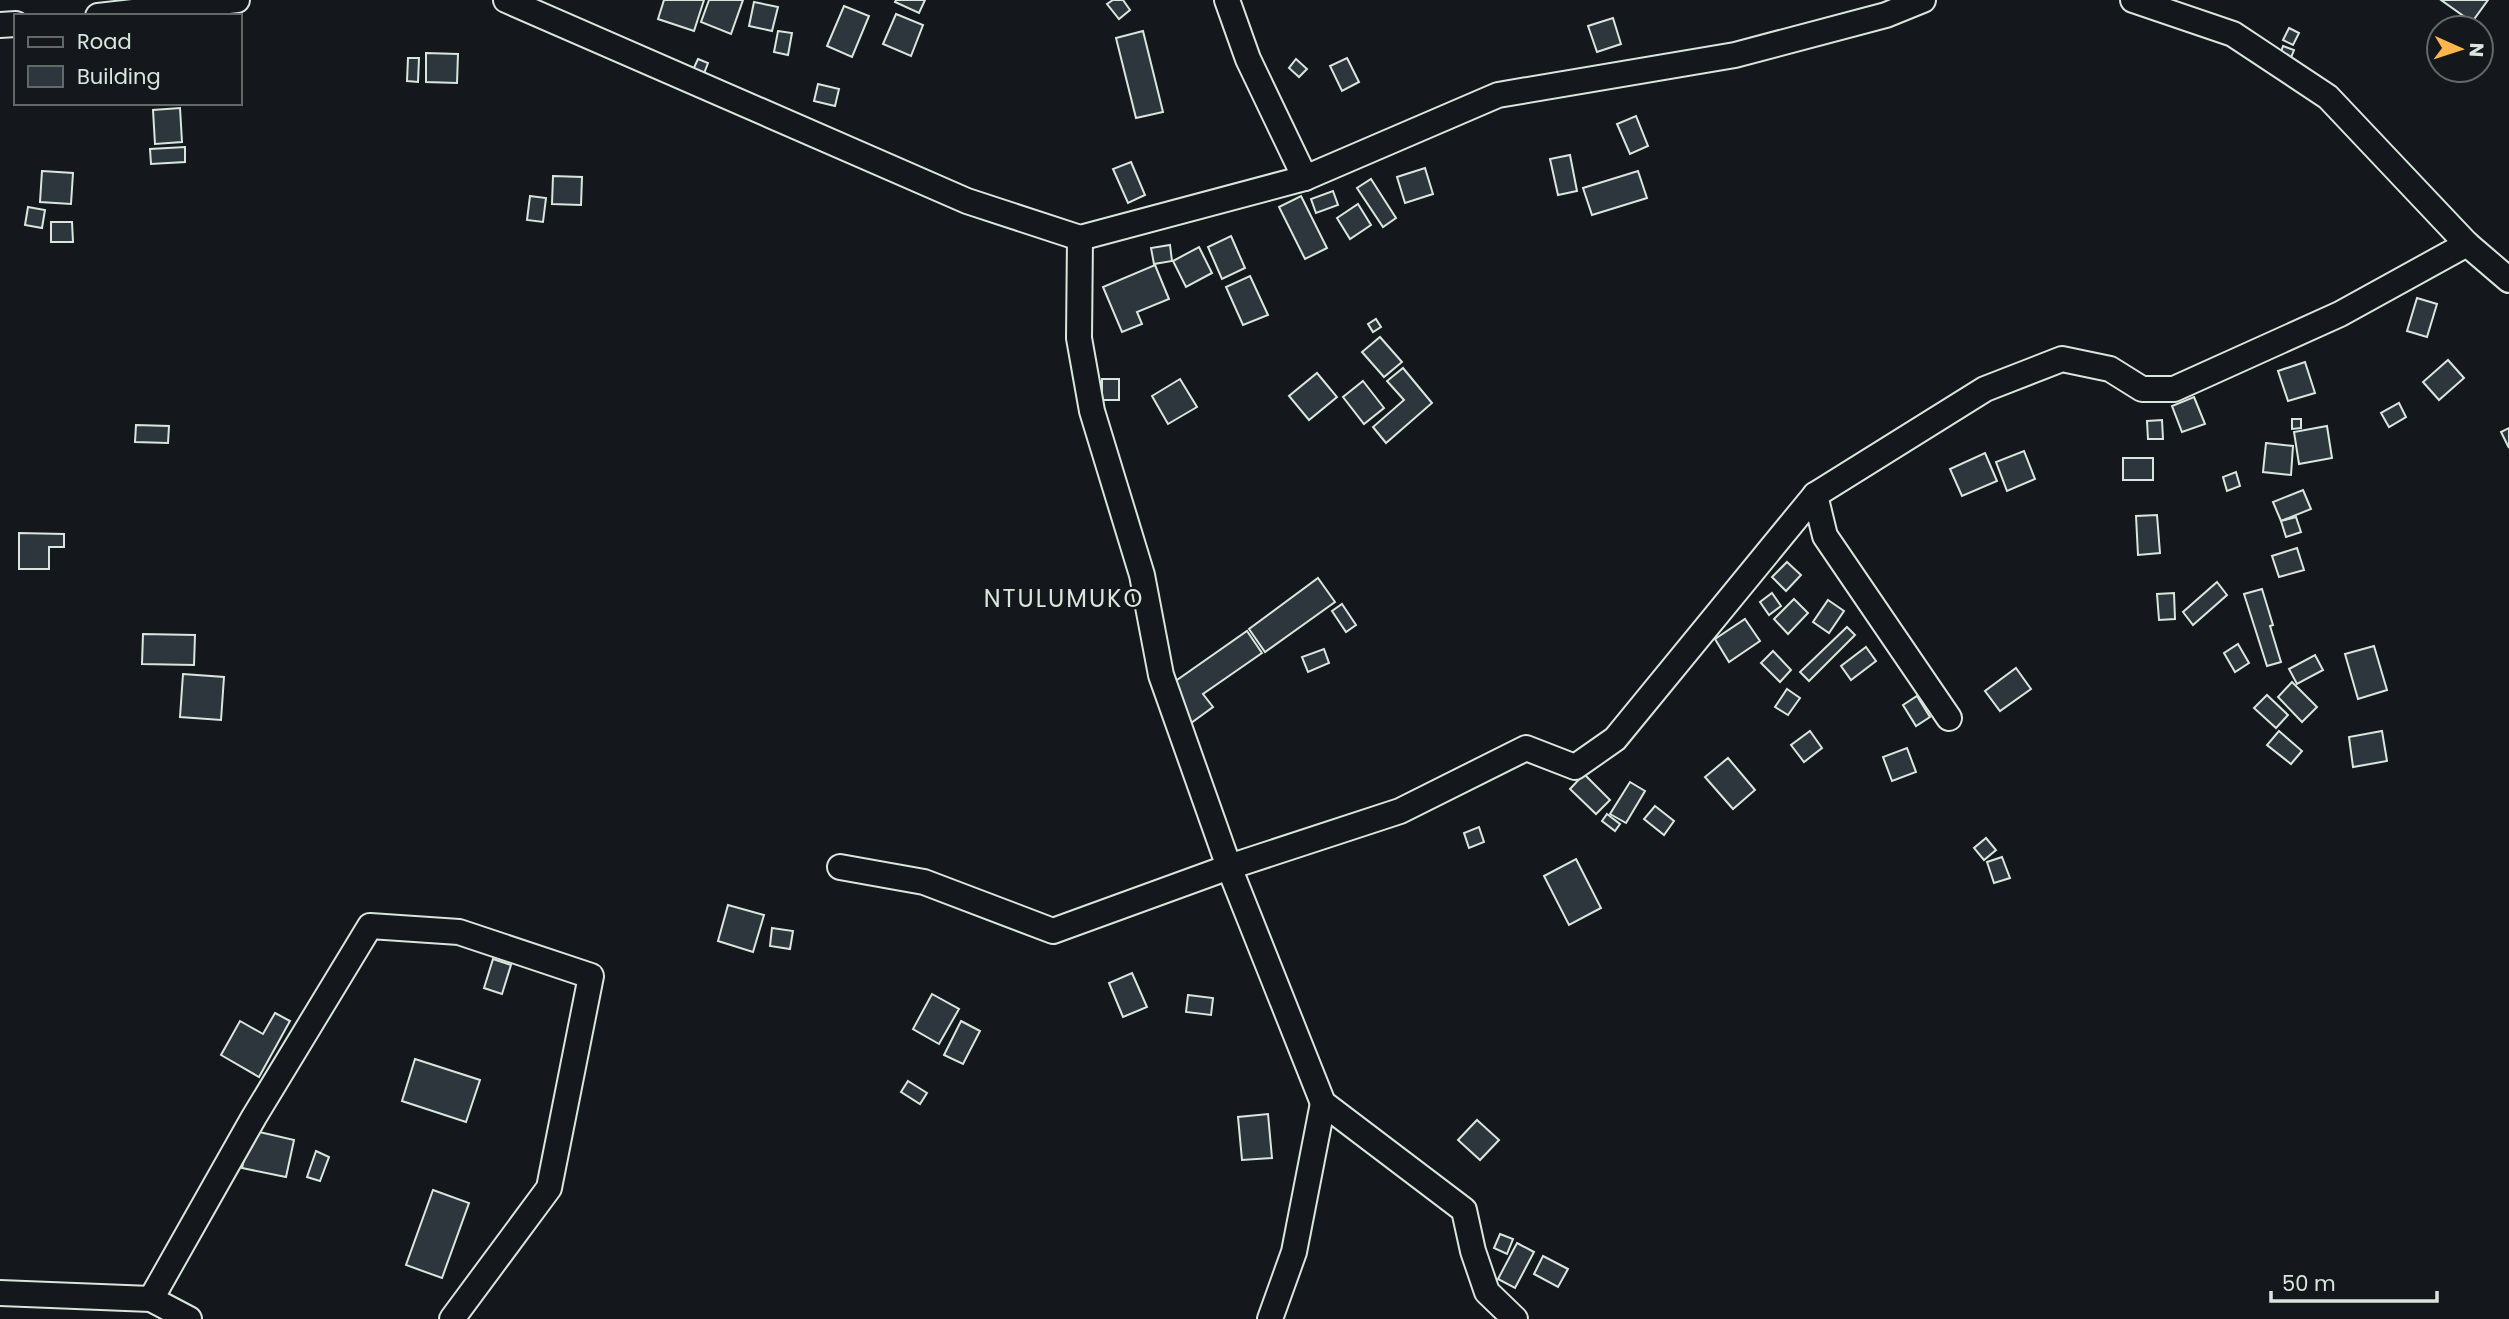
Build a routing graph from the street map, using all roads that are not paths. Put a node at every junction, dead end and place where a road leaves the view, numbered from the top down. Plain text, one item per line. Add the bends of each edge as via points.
1 (237, 0) edge
2 (506, 0) edge
3 (1227, 0) edge
4 (1923, 0) edge
5 (2133, 0) edge
6 (115, 14) edge
7 (1305, 178) junction
8 (1080, 238) junction
9 (2468, 244) junction
10 (2509, 279) edge
11 (1815, 495) junction
12 (1949, 718) dead end
13 (840, 867) dead end
14 (1229, 867) junction
15 (1323, 1103) junction
16 (0, 1293) edge
17 (151, 1298) junction
18 (189, 1319) edge
19 (452, 1319) edge
20 (1270, 1319) edge
21 (1515, 1319) edge

1 - 6 street
2 - 8 street via 967,201
3 - 7 street via 1248,59
4 - 7 street via 1886,15 1734,55 1498,95
5 - 9 street via 2233,34 2328,97
7 - 8 street
8 - 14 street via 1079,338 1092,411 1142,575 1161,675
9 - 10 street
9 - 11 street via 2340,314 2174,389 2142,389 2110,369 2062,359 1986,389
11 - 12 street via 1825,536
11 - 14 street via 1615,739 1575,766 1526,748 1400,811
13 - 14 street via 924,881 1053,931
14 - 15 street
15 - 20 street via 1294,1252
15 - 21 street via 1464,1210 1487,1292
16 - 17 street
17 - 18 street
17 - 19 street via 370,926 459,932 591,976 549,1188

